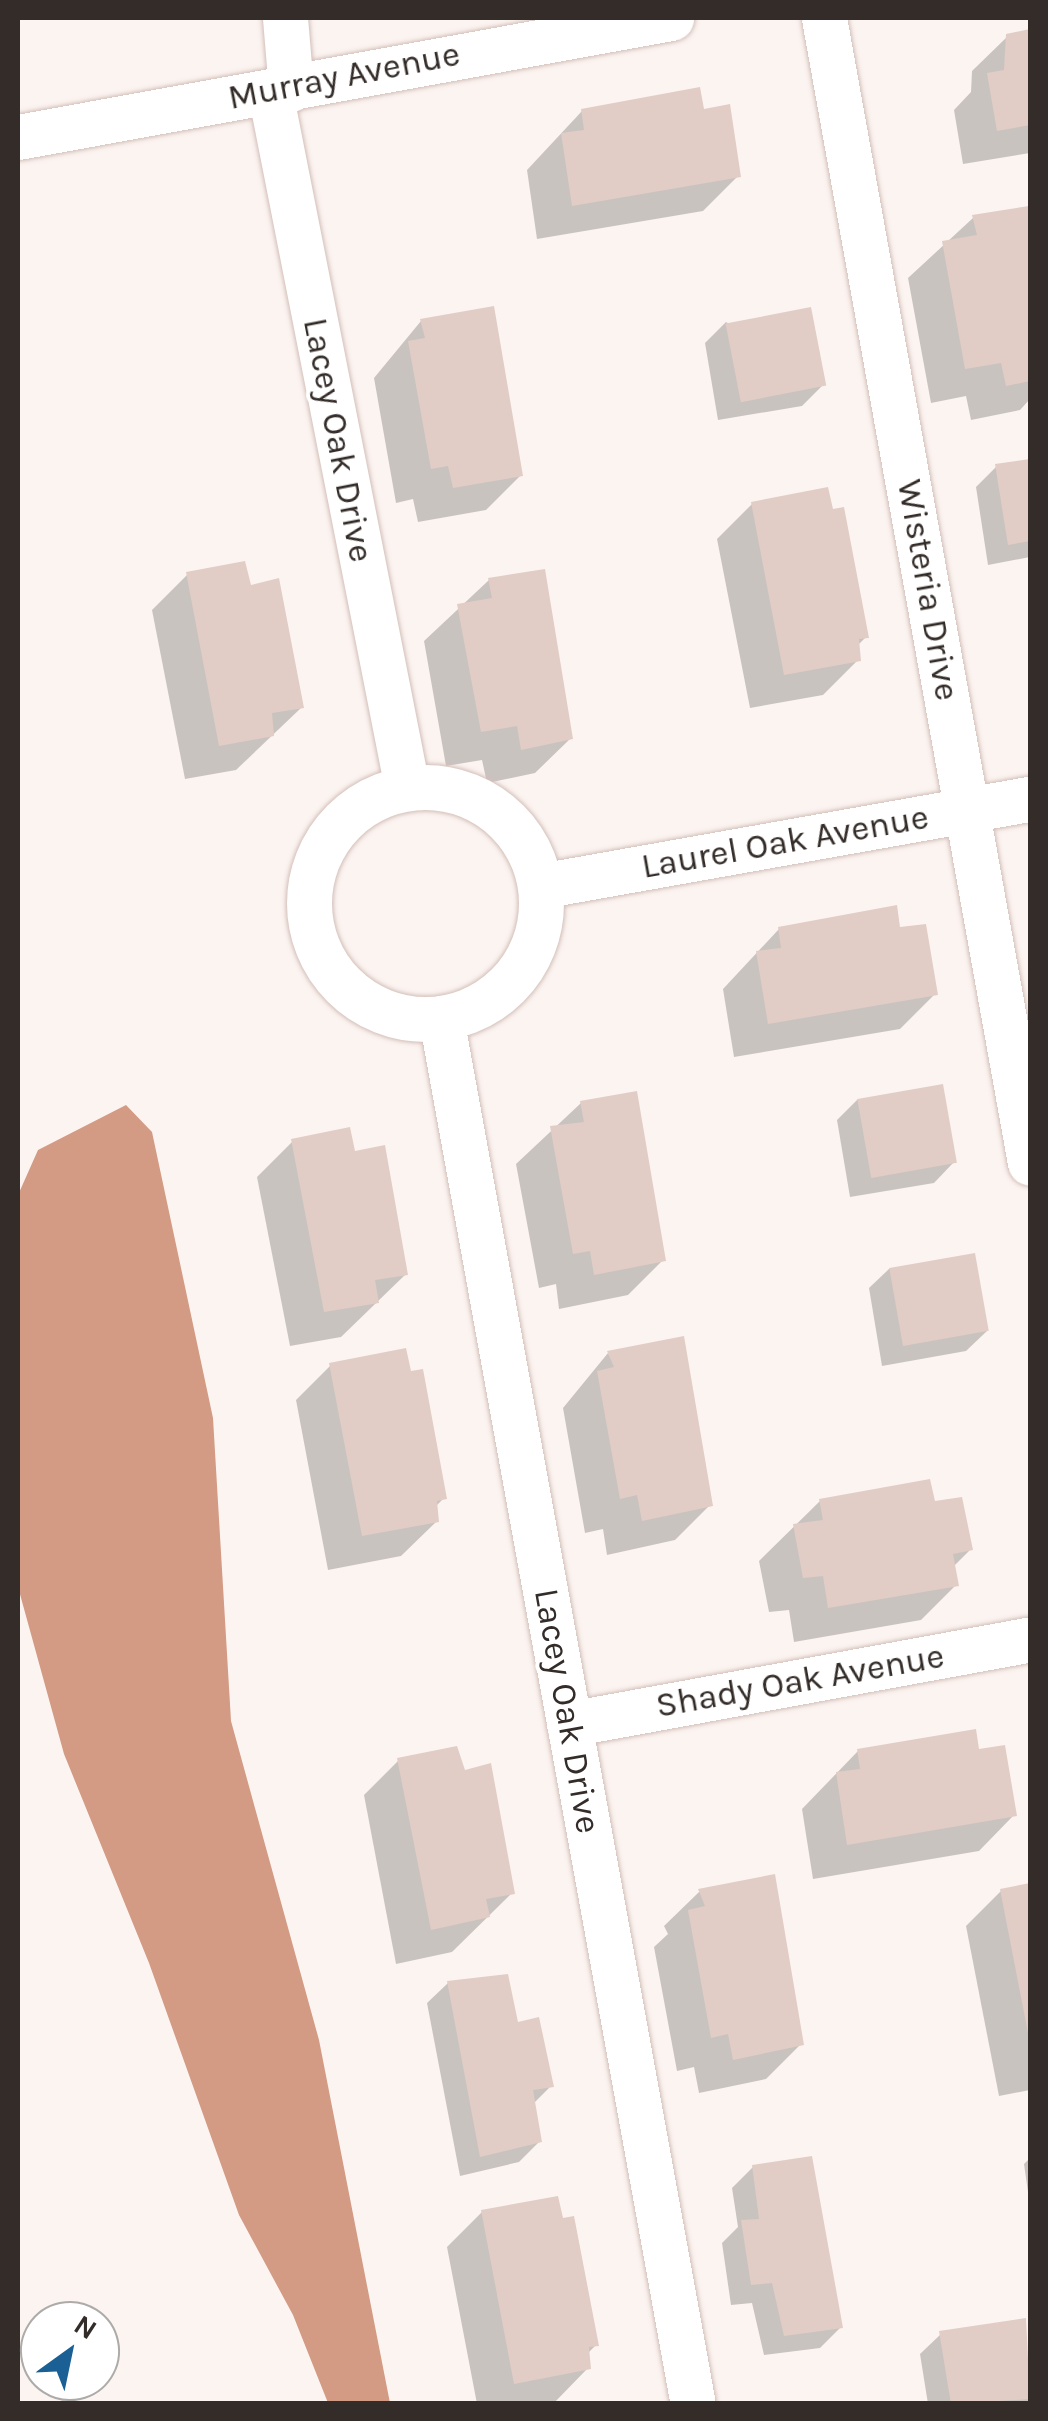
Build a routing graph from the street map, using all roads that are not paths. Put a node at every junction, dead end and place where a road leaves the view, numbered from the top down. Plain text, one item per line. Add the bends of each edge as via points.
1 (285, 18) edge
2 (671, 18) edge
3 (824, 18) edge
4 (281, 90) junction
5 (18, 137) edge
6 (406, 788) junction
7 (1030, 799) edge
8 (968, 810) junction
9 (540, 886) junction
10 (441, 1018) junction
11 (1030, 1164) edge
12 (1030, 1639) edge
13 (569, 1724) junction
14 (692, 2404) edge

1 - 4 street, Lacey Oak Drive
2 - 4 street, Murray Avenue
3 - 8 street, Wisteria Drive
4 - 5 street, Murray Avenue
4 - 6 street, Lacey Oak Drive
6 - 9 street via 452,790 493,810 524,843
6 - 10 street via 365,804 332,833 312,873 309,917 323,961 354,995 395,1015
7 - 8 street, Laurel Oak Avenue
8 - 9 street, Laurel Oak Avenue
8 - 11 street, Wisteria Drive
9 - 10 street via 538,932 518,973 484,1004
10 - 13 street, Lacey Oak Drive
12 - 13 street, Shady Oak Avenue
13 - 14 street, Lacey Oak Drive

